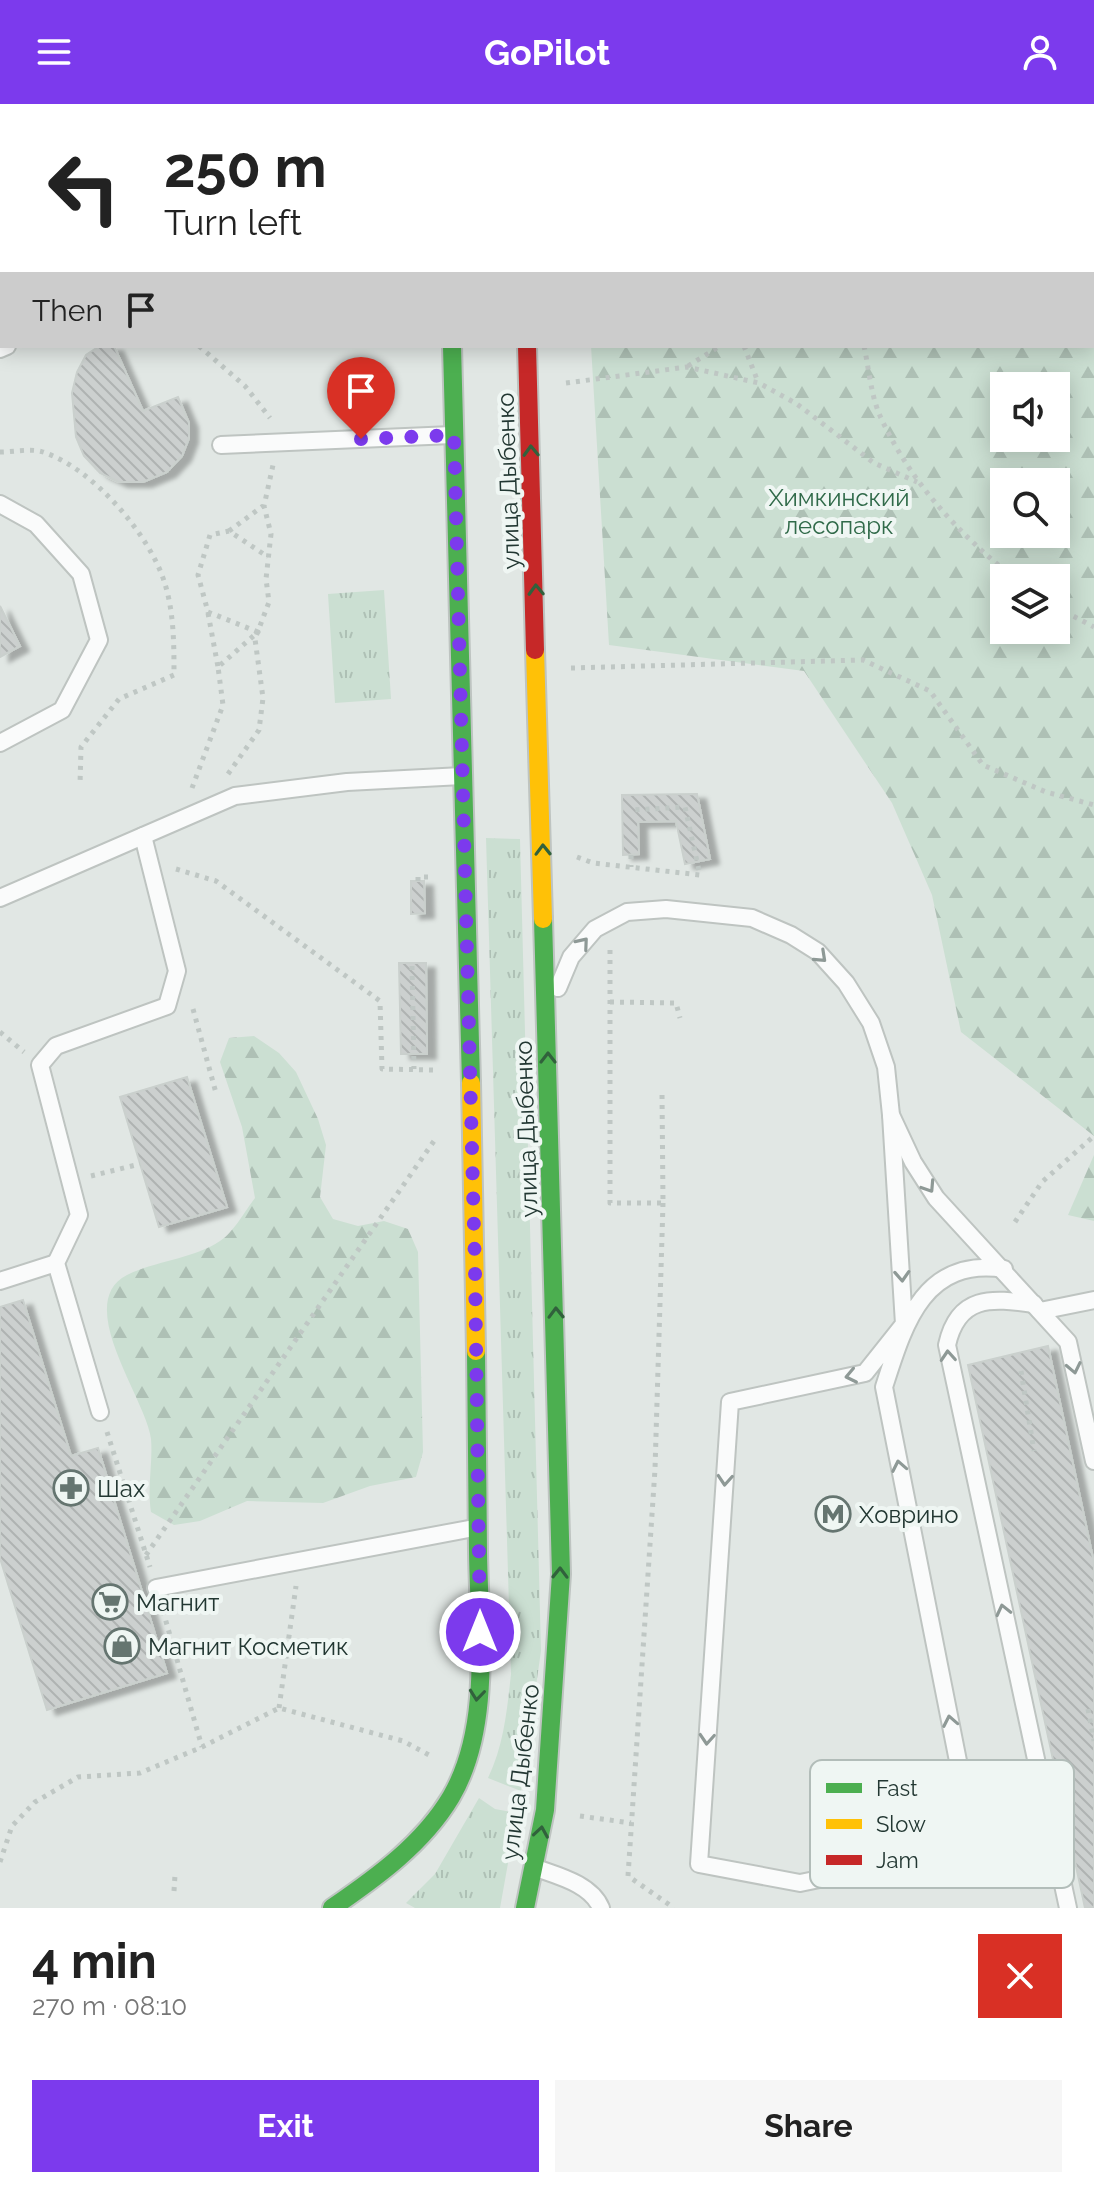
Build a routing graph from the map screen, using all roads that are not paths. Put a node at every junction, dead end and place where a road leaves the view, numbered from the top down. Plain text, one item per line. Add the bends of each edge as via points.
1 (452, 348) edge
2 (527, 348) edge
3 (454, 435) junction
4 (221, 445) dead end
5 (0, 504) edge
6 (0, 743) edge
7 (464, 776) junction
8 (143, 836) junction
9 (0, 898) edge
10 (547, 1011) junction
11 (891, 1115) junction
12 (56, 1263) junction
13 (1004, 1269) junction
14 (0, 1281) edge
15 (1094, 1300) edge
16 (1037, 1308) junction
17 (904, 1324) junction
18 (100, 1412) road end
19 (1094, 1461) edge
20 (480, 1527) junction
21 (156, 1588) road end
22 (958, 1760) edge
23 (1036, 1760) edge
24 (534, 1867) junction
25 (810, 1881) edge
26 (1064, 1888) edge
27 (332, 1908) edge
28 (525, 1908) edge
29 (601, 1908) edge
30 (1068, 1908) edge

1 - 3 main road
10 -> 2 main road, улица Дыбенко
3 - 4 lane
3 - 7 main road
5 - 6 lane via 36,524 81,574 99,640 62,710
7 - 8 lane via 347,782 227,799
7 - 20 main road
8 - 9 lane
8 - 12 lane via 177,971 167,1006 56,1046 40,1065 79,1215
10 -> 11 lane via 571,957 595,929 627,912 666,909 752,918 818,952 846,983 871,1023 886,1067
24 -> 10 main road, улица Дыбенко via 545,1810 561,1574
11 -> 13 lane via 936,1198
11 -> 17 lane
12 - 14 lane
12 - 18 lane
13 - 16 lane
13 - 17 lane via 984,1266 943,1279
15 - 16 lane
16 -> 19 lane via 1068,1342
23 -> 16 lane via 947,1345 961,1313 978,1302 1001,1299
22 -> 17 lane via 884,1387
17 -> 25 lane via 865,1373 730,1402 699,1864
20 - 21 lane
20 -> 27 main road via 479,1676 473,1734 461,1774 441,1811 408,1851
24 - 28 main road, улица Дыбенко
24 - 29 lane via 570,1881 596,1897
30 -> 26 lane

